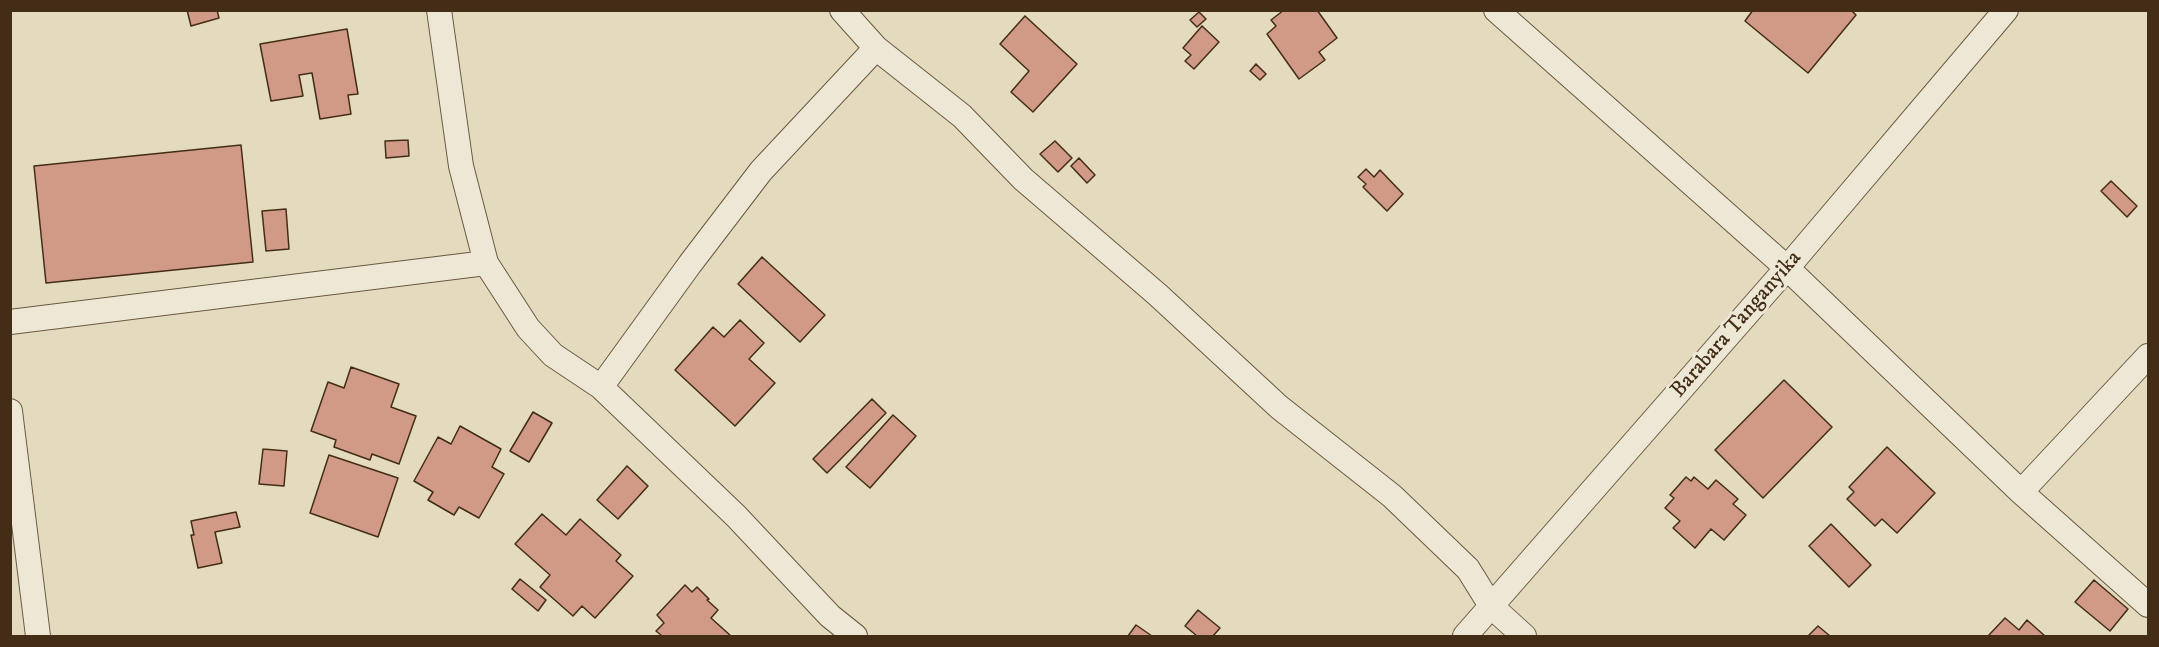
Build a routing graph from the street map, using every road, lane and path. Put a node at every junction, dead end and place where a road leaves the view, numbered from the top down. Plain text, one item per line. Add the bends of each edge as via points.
1 (439, 10) edge
2 (842, 10) edge
3 (1496, 10) edge
4 (2006, 10) edge
5 (876, 48) junction
6 (486, 263) junction
7 (1787, 268) junction
8 (10, 322) edge
9 (2148, 356) edge
10 (601, 387) junction
11 (10, 411) edge
12 (2021, 492) junction
13 (2148, 605) edge
14 (1491, 606) junction
15 (38, 636) edge
16 (855, 636) edge
17 (1465, 636) edge
18 (1524, 636) edge

1 - 6 street via 461,166
2 - 5 street
3 - 7 street
4 - 7 street, Barabara Tanganyika
5 - 10 street via 761,171
5 - 14 street via 962,116 1023,179 1280,407 1392,496 1468,569
6 - 8 street
6 - 10 street via 528,328 553,355
7 - 12 street
7 - 14 street, Barabara Tanganyika
9 - 12 street
10 - 16 street via 736,516 830,616
11 - 15 street
12 - 13 street
14 - 17 street, Barabara Tanganyika
14 - 18 street

